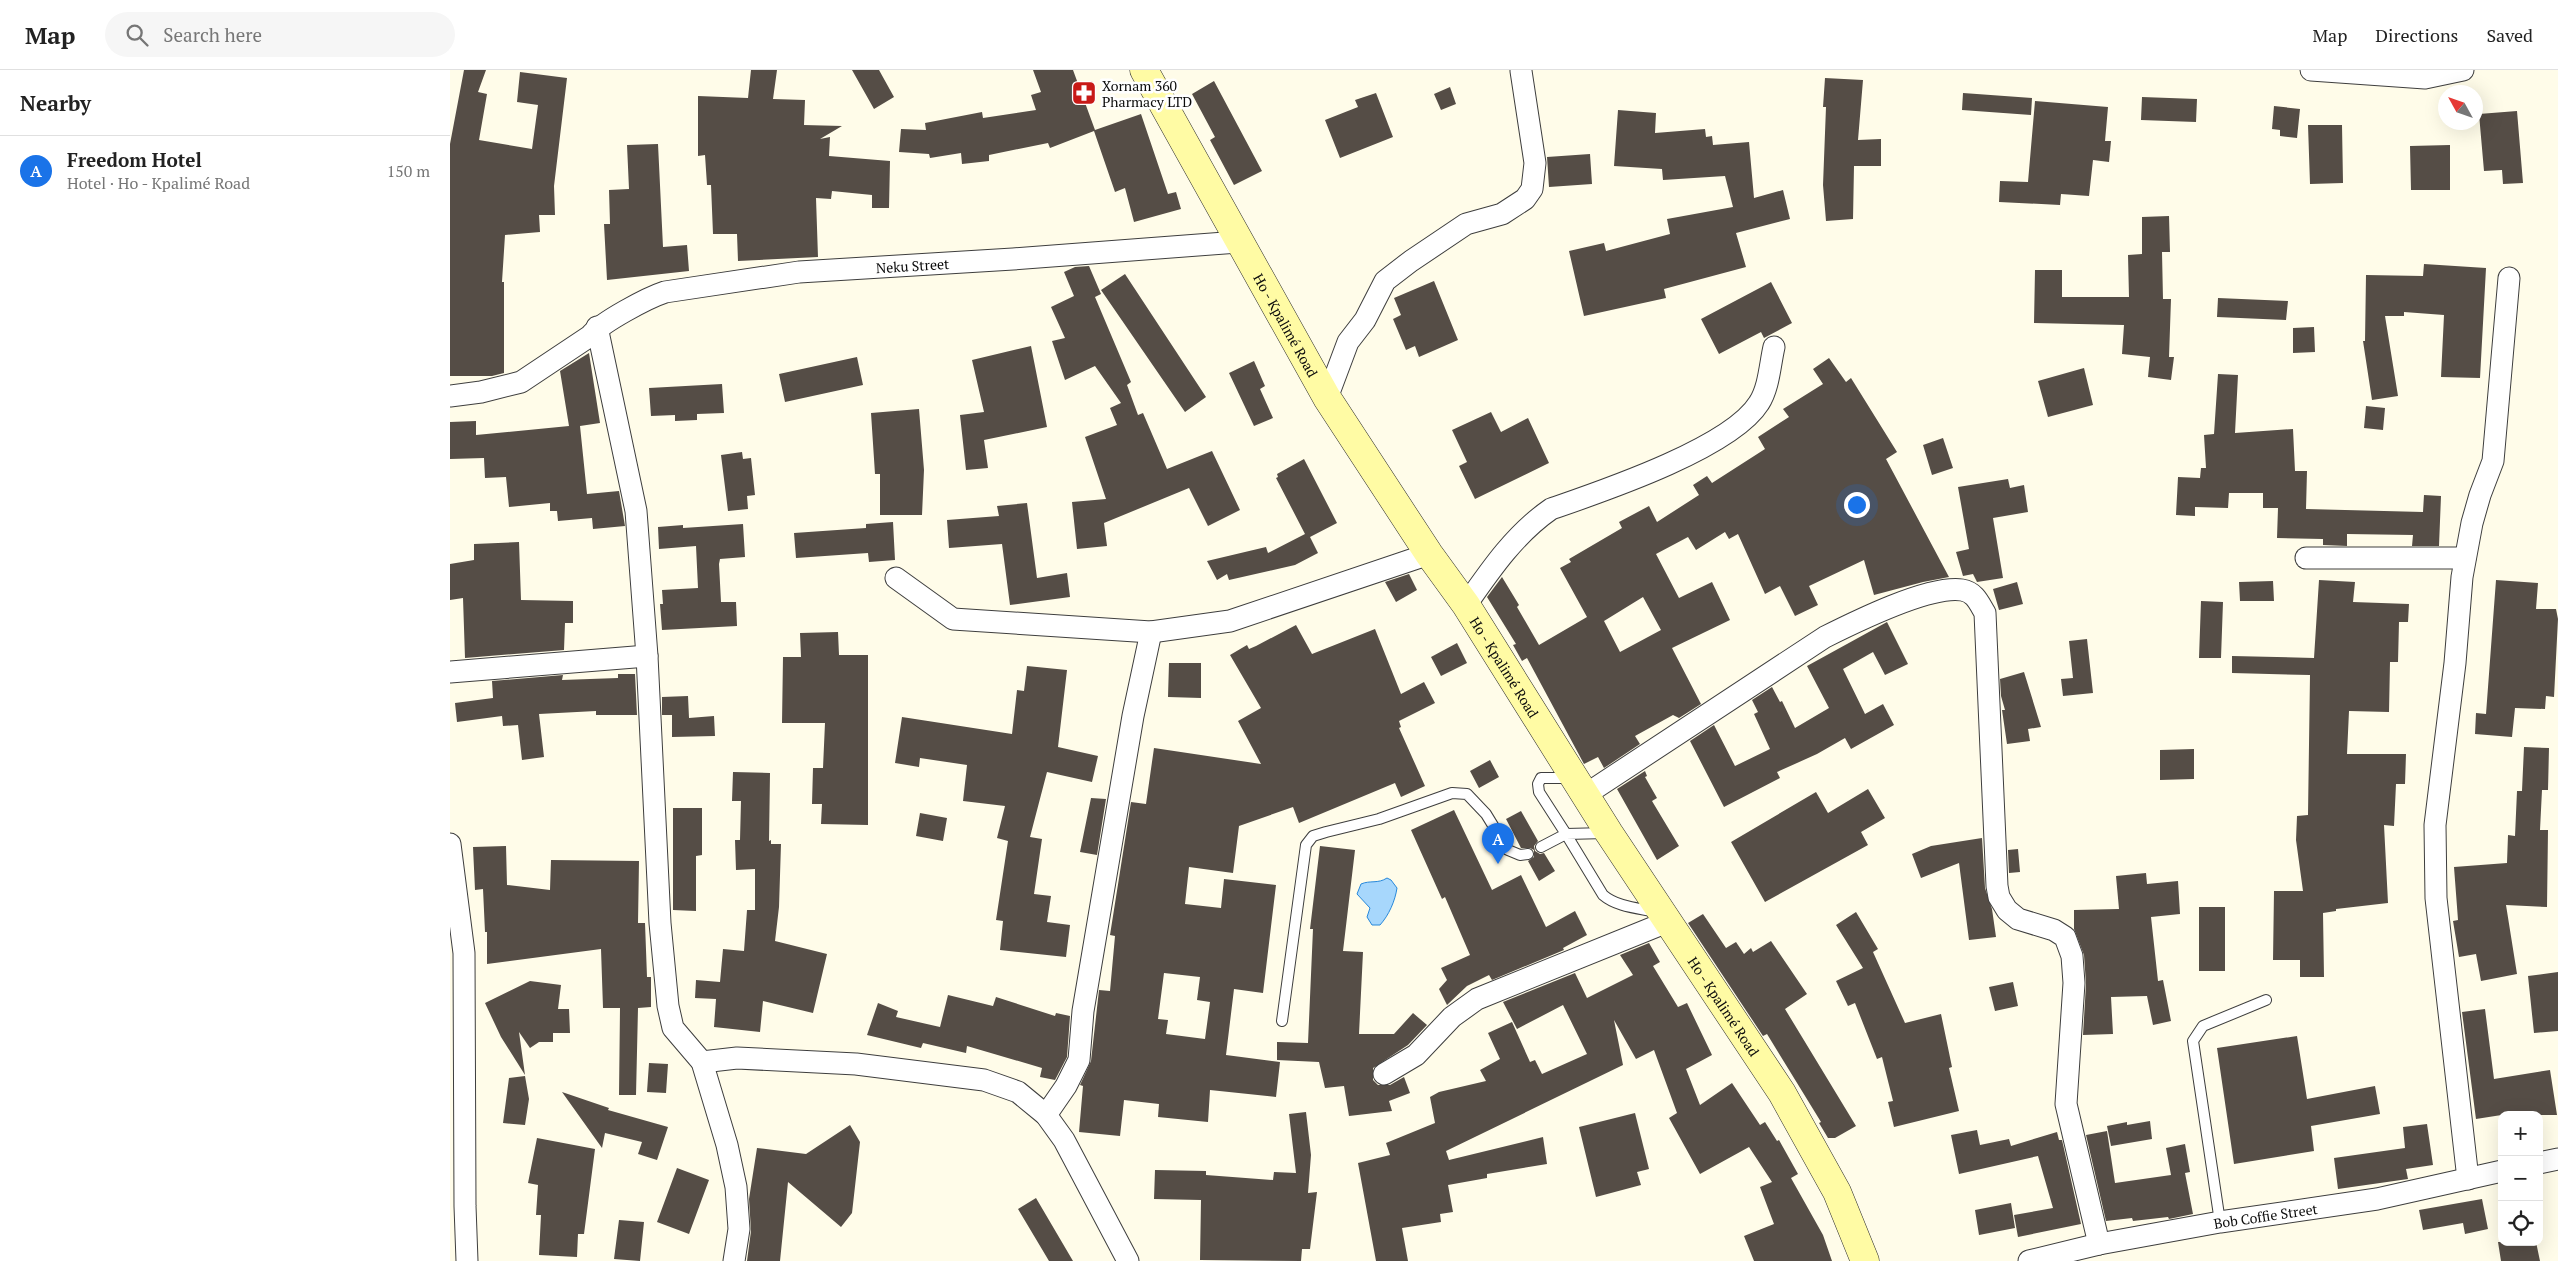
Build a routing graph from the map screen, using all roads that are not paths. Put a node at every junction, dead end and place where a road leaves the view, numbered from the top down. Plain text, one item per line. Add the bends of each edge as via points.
1 (1144, 70) edge
2 (2311, 70) edge
3 (2463, 70) edge
4 (1521, 71) edge
5 (1238, 242) junction
6 (2509, 278) dead end
7 (597, 327) junction
8 (1774, 347) dead end
9 (450, 396) edge
10 (1327, 398) junction
11 (1429, 554) junction
12 (2306, 558) dead end
13 (2465, 558) junction
14 (896, 578) dead end
15 (1466, 605) junction
16 (1151, 632) junction
17 (647, 656) junction
18 (450, 672) edge
19 (1580, 786) junction
20 (1609, 833) junction
21 (1566, 834) junction
22 (450, 844) edge
23 (1541, 847) dead end
24 (1528, 854) dead end
25 (1664, 918) junction
26 (2266, 1000) dead end
27 (1282, 1021) dead end
28 (456, 1025) edge
29 (702, 1062) junction
30 (1384, 1074) dead end
31 (1046, 1115) junction
32 (2558, 1159) edge
33 (2543, 1162) edge
34 (2498, 1172) edge
35 (2468, 1179) junction
36 (2220, 1222) junction
37 (2099, 1244) junction
38 (467, 1261) edge
39 (734, 1261) edge
40 (1128, 1261) edge
41 (1865, 1261) edge
42 (2029, 1261) edge

1 - 5 main road, Ho - Kpalimé Road
2 - 3 street via 2425,78
4 - 10 street via 1535,163 1532,189 1525,199 1502,214 1466,224 1385,281 1365,320 1348,342
5 - 7 street, Neku Street via 799,272 664,292 646,298
5 - 10 main road, Ho - Kpalimé Road
6 - 13 street via 2494,461 2480,495
7 - 9 street, Neku Street via 590,336 520,382
7 - 17 street via 636,511
8 - 15 street via 1761,401 1744,420 1716,439 1661,467 1551,510 1537,519 1503,553
10 - 11 main road, Ho - Kpalimé Road
11 - 15 main road, Ho - Kpalimé Road
11 - 16 street via 1230,621
12 - 13 street
13 - 35 street via 2435,825 2436,898
14 - 16 street via 953,620
15 - 19 main road, Ho - Kpalimé Road
16 - 31 street via 1133,716 1083,1011 1079,1060
17 - 18 street
17 - 29 street via 660,923 668,1006 673,1028
19 - 20 main road, Ho - Kpalimé Road
19 - 21 lane via 1541,778 1538,784 1539,792
19 - 37 street via 1825,637 1866,616 1945,590 1963,590 1976,597 1985,613 1999,897 2018,919 2054,930 2065,937 2072,956 2074,983 2066,1104
20 - 21 lane
20 - 25 main road, Ho - Kpalimé Road
21 - 23 lane
21 - 25 lane via 1603,895 1621,905
22 - 28 street via 464,953
24 - 27 lane via 1520,855 1508,850 1486,814 1467,794 1452,793 1379,819 1313,836 1306,845
25 - 30 street via 1477,999 1452,1017 1416,1055
25 - 41 main road, Ho - Kpalimé Road via 1782,1093 1837,1192
26 - 36 lane via 2203,1026 2194,1041
28 - 38 street
29 - 31 street via 737,1058 856,1064 984,1080 1018,1092
29 - 39 street via 736,1187 738,1229
31 - 40 street via 1064,1140
32 - 33 street
34 - 35 street, Bob Coffie Street
35 - 36 street, Bob Coffie Street via 2377,1199
36 - 37 street, Bob Coffie Street
37 - 42 street, Bob Coffie Street

